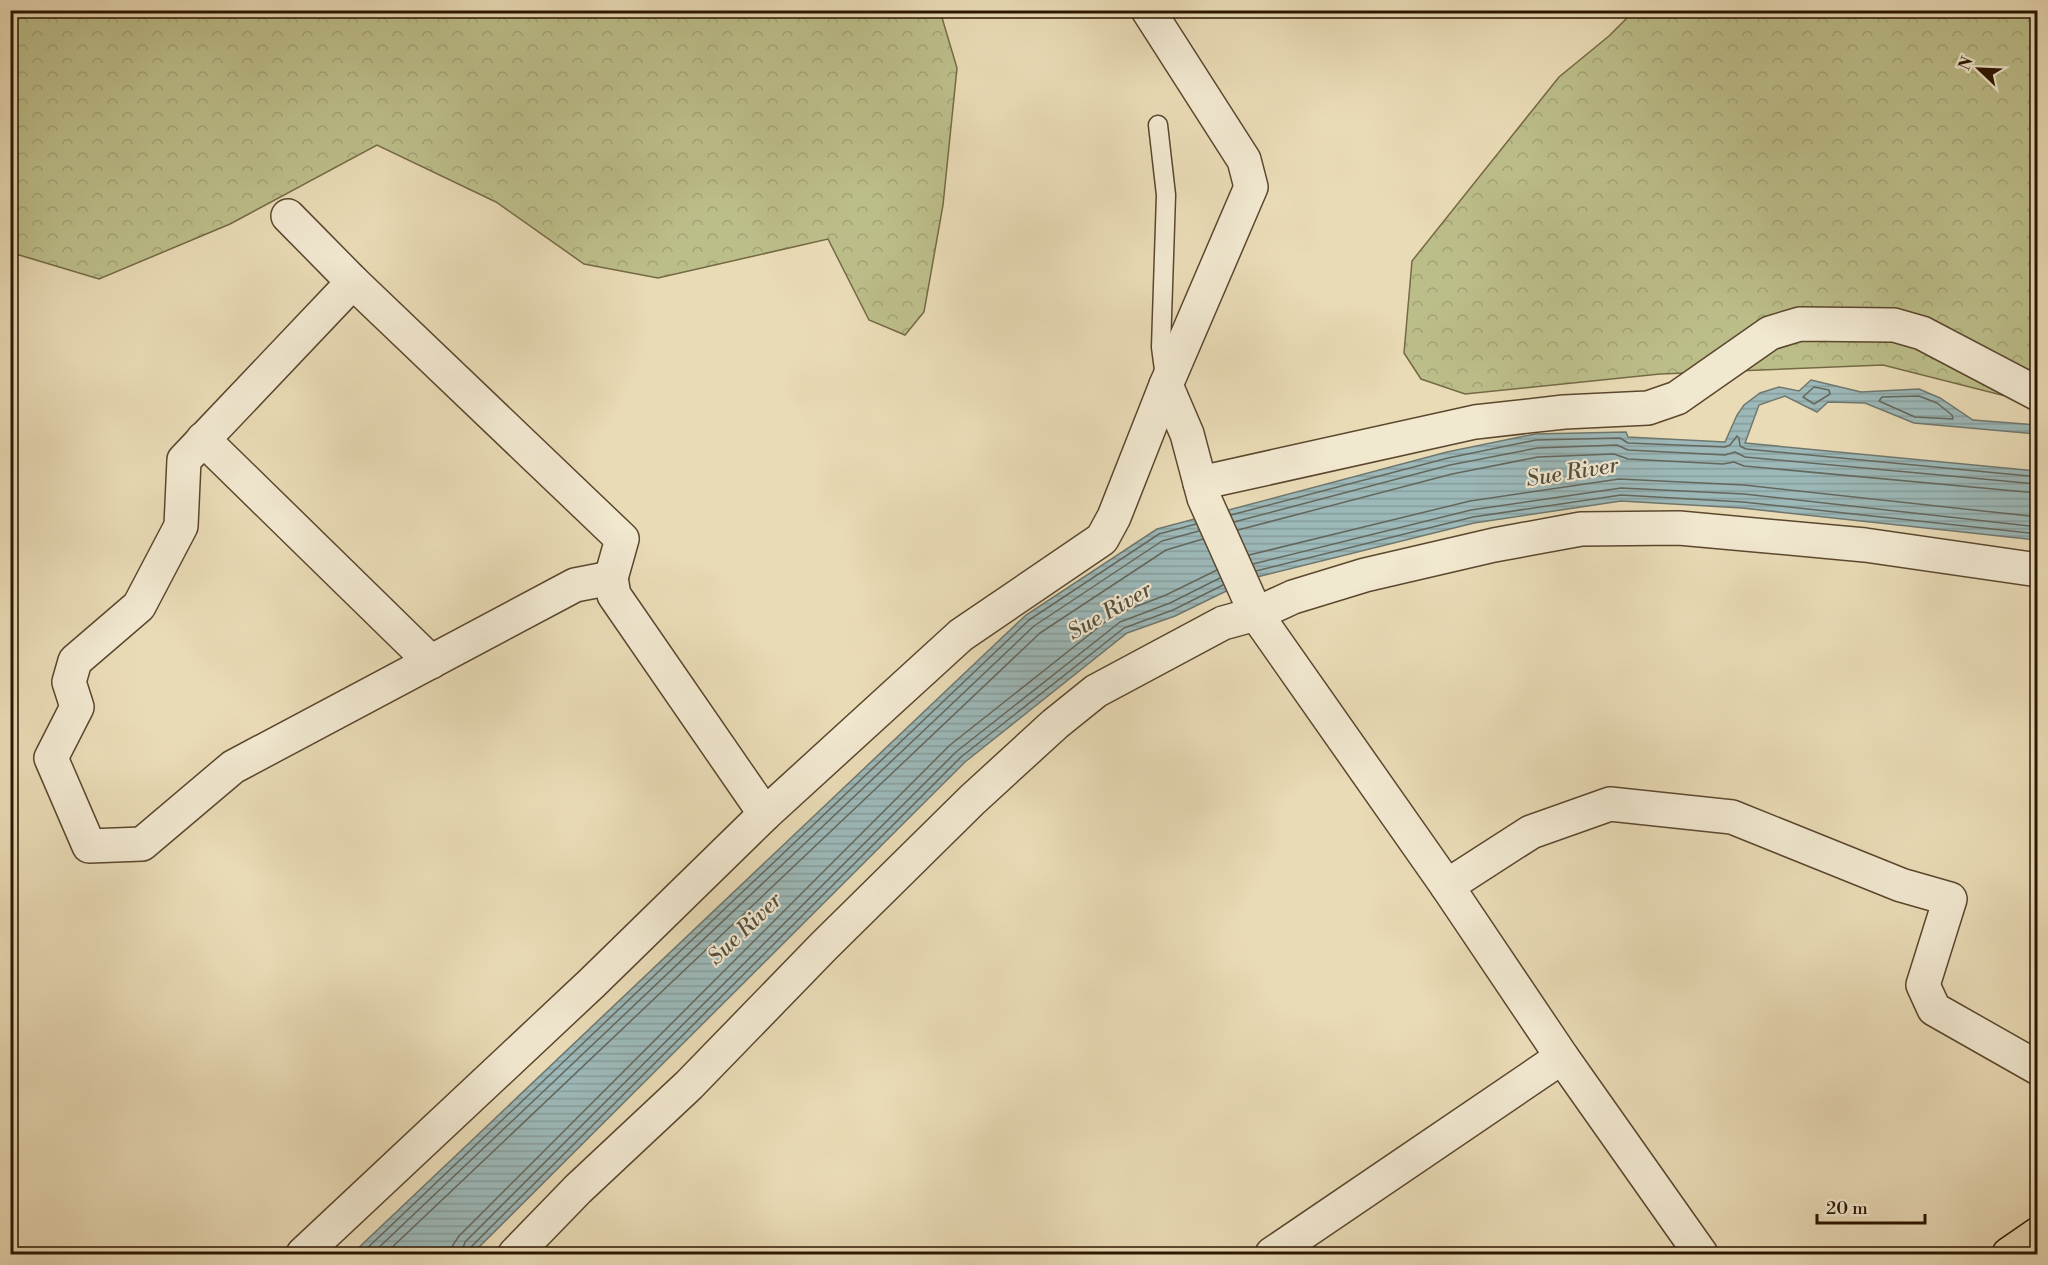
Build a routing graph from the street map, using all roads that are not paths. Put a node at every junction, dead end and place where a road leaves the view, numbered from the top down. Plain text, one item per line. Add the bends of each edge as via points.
1 (1148, 10) edge
2 (1158, 125) dead end
3 (288, 216) dead end
4 (353, 282) junction
5 (1166, 385) junction
6 (2037, 394) edge
7 (203, 439) junction
8 (1202, 490) junction
9 (2037, 570) edge
10 (611, 578) junction
11 (1256, 614) junction
12 (431, 662) junction
13 (765, 814) junction
14 (1447, 886) junction
15 (1562, 1057) junction
16 (2037, 1068) edge
17 (2037, 1234) edge
18 (303, 1254) edge
19 (515, 1254) edge
20 (1272, 1254) edge
21 (1701, 1254) edge
22 (2009, 1254) edge

1 - 5 street via 1244,160 1251,187
2 - 5 lane via 1166,195 1161,347
3 - 4 street
4 - 7 street
4 - 10 street via 622,539
5 - 8 street via 1187,434
5 - 13 street via 1102,540 961,635
6 - 8 street via 1922,333 1894,325 1800,324 1770,333 1677,398 1648,408 1475,422
7 - 12 street
7 - 12 street via 184,460 181,526 139,606 75,661 69,682 77,707 51,758 89,846 142,844 233,767
8 - 11 street
9 - 11 street via 1865,545 1679,528 1581,529 1365,575 1293,597
10 - 12 street via 575,585
10 - 13 street via 614,595
11 - 14 street
11 - 19 street via 1223,623 1096,691 1055,724 964,808
13 - 18 street via 592,983
14 - 15 street
14 - 16 street via 1531,832 1610,804 1732,817 1901,885 1950,899 1923,985 1934,1009
15 - 20 street
15 - 21 street
17 - 22 main road

